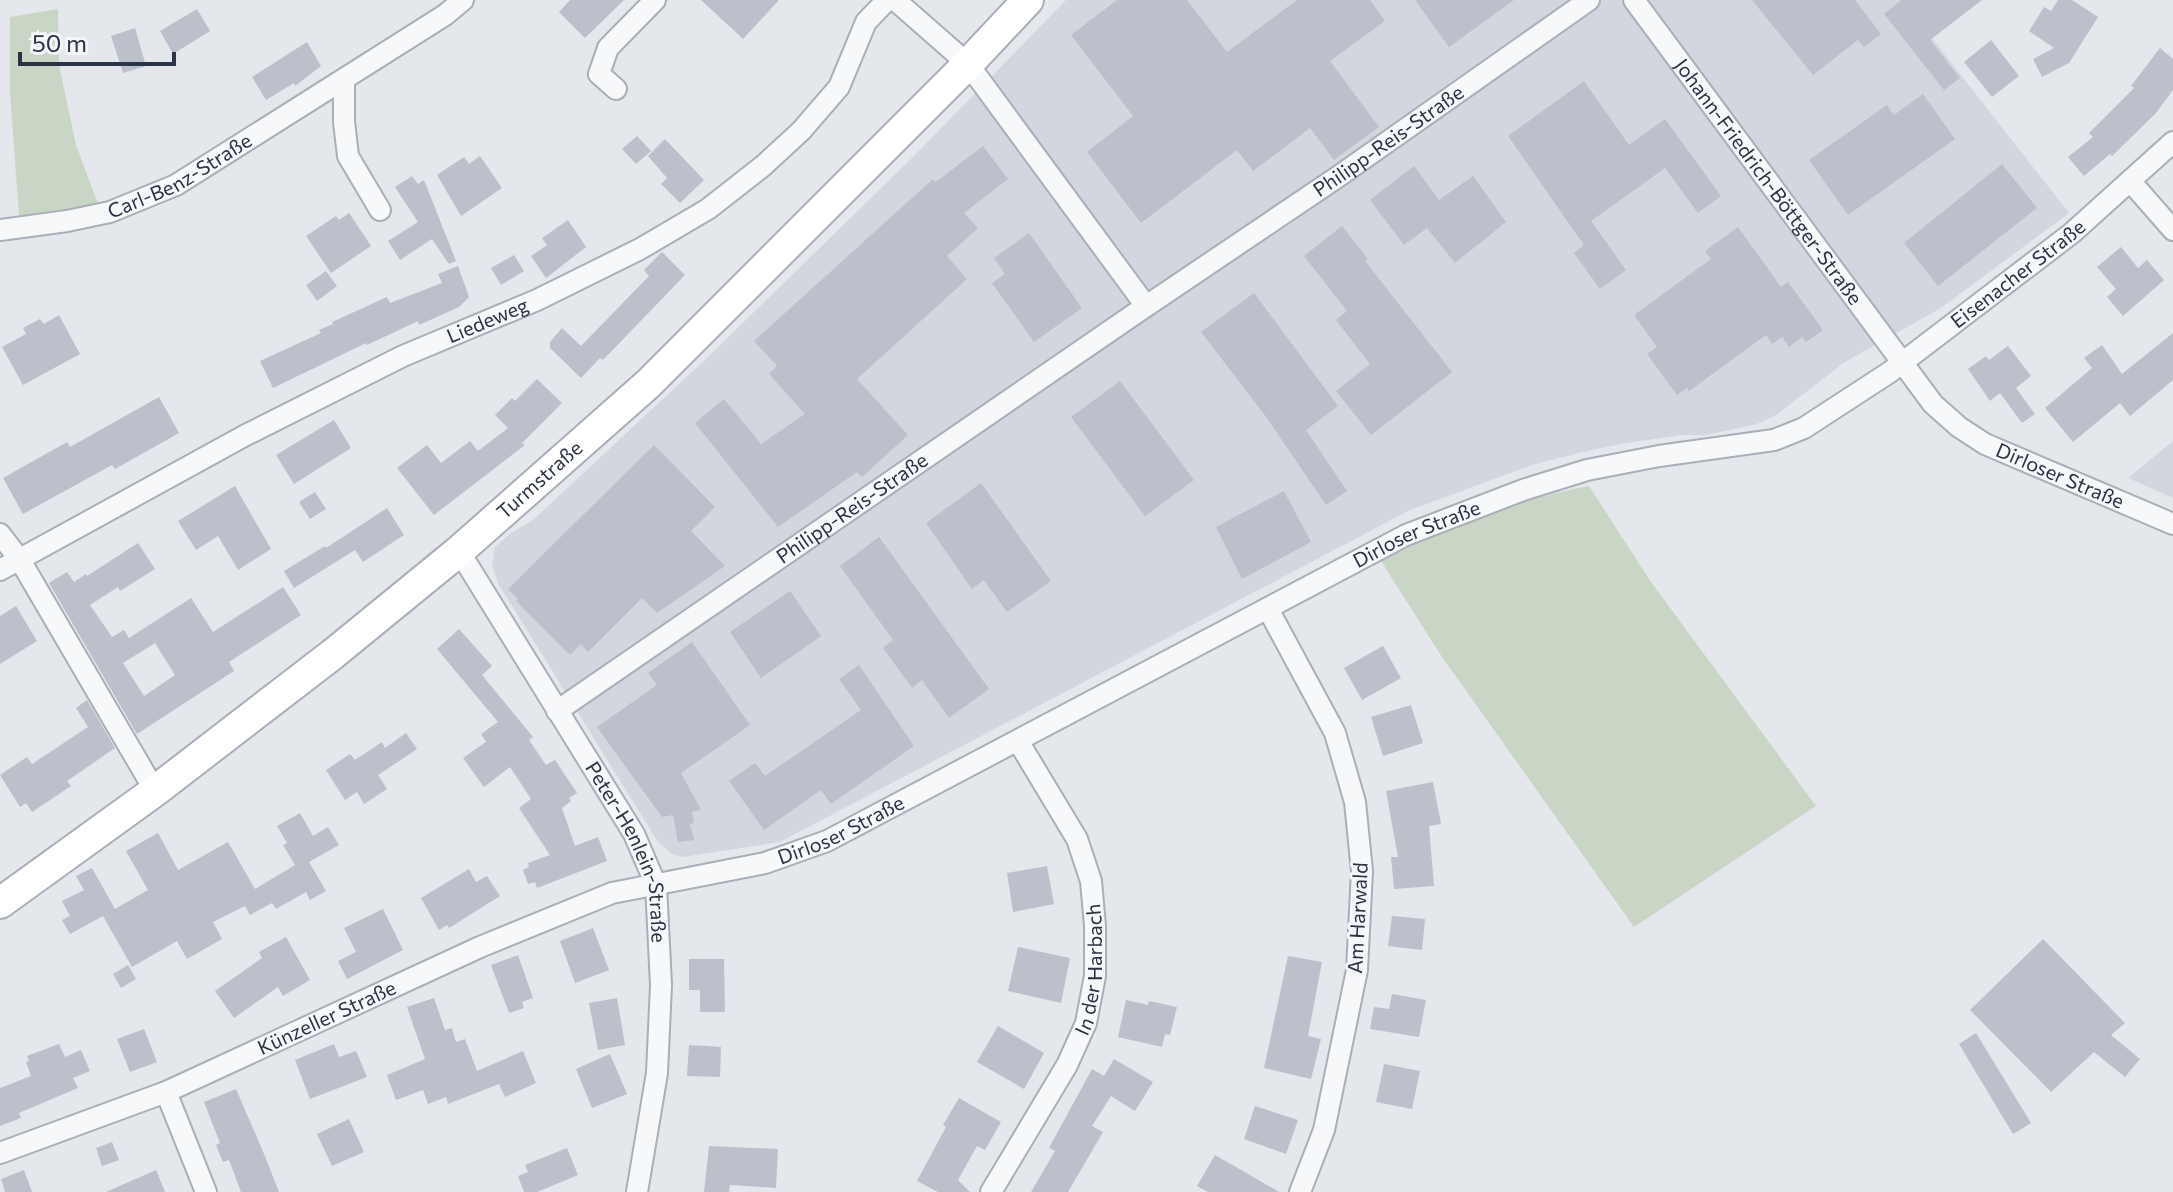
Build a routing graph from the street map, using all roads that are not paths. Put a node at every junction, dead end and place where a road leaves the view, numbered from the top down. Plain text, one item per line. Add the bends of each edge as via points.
1 (463, 0) edge
2 (655, 0) edge
3 (887, 0) edge
4 (895, 0) edge
5 (1028, 0) edge
6 (1589, 0) edge
7 (1634, 0) edge
8 (968, 64) junction
9 (344, 79) junction
10 (616, 89) dead end
11 (2173, 142) edge
12 (2131, 182) junction
13 (380, 210) dead end
14 (0, 230) edge
15 (2173, 230) edge
16 (1146, 306) junction
17 (1901, 364) junction
18 (2173, 524) edge
19 (0, 534) edge
20 (459, 551) junction
21 (20, 560) junction
22 (0, 570) edge
23 (1268, 609) junction
24 (557, 711) junction
25 (1018, 741) junction
26 (155, 791) junction
27 (656, 885) junction
28 (0, 903) edge
29 (166, 1092) junction
30 (0, 1153) edge
31 (206, 1192) edge
32 (637, 1192) edge
33 (991, 1192) edge
34 (1300, 1192) edge

1 - 9 street, Carl-Benz-Straße
2 - 10 street via 608,48 599,74
3 - 21 street, Liedeweg via 866,22 839,87 763,166 708,209 550,294 403,356 244,436
4 - 8 street
5 - 8 main road, Turmstraße
6 - 16 street, Philipp-Reis-Straße
7 - 17 street, Johann-Friedrich-Böttger-Straße
8 - 16 street
8 - 20 main road, Turmstraße via 648,384
9 - 13 street via 348,156
9 - 14 street, Carl-Benz-Straße via 176,185 110,212
11 - 12 street, Eisenacher Straße
12 - 15 street
12 - 17 street, Eisenacher Straße
16 - 24 street, Philipp-Reis-Straße
17 - 18 street, Dirloser Straße via 1933,404 1985,444
17 - 23 street, Dirloser Straße via 1804,428 1774,440 1623,462 1555,479 1406,535
19 - 21 street
20 - 24 street, Peter-Henlein-Straße
20 - 26 main road, Turmstraße
21 - 22 street, Liedeweg
21 - 26 street
23 - 25 street, Dirloser Straße
23 - 34 street, Am Harwald via 1335,733 1355,802 1362,871 1357,970 1324,1130
24 - 27 street, Peter-Henlein-Straße via 634,834
25 - 27 street, Dirloser Straße via 796,854
25 - 33 street, In der Harbach via 1082,853 1091,881 1095,976 1086,1023 1067,1065
26 - 28 main road, Turmstraße
27 - 29 street, Künzeller Straße via 612,893 480,947
27 - 32 street, Peter-Henlein-Straße via 661,985 657,1073
29 - 30 street, Künzeller Straße
29 - 31 street

